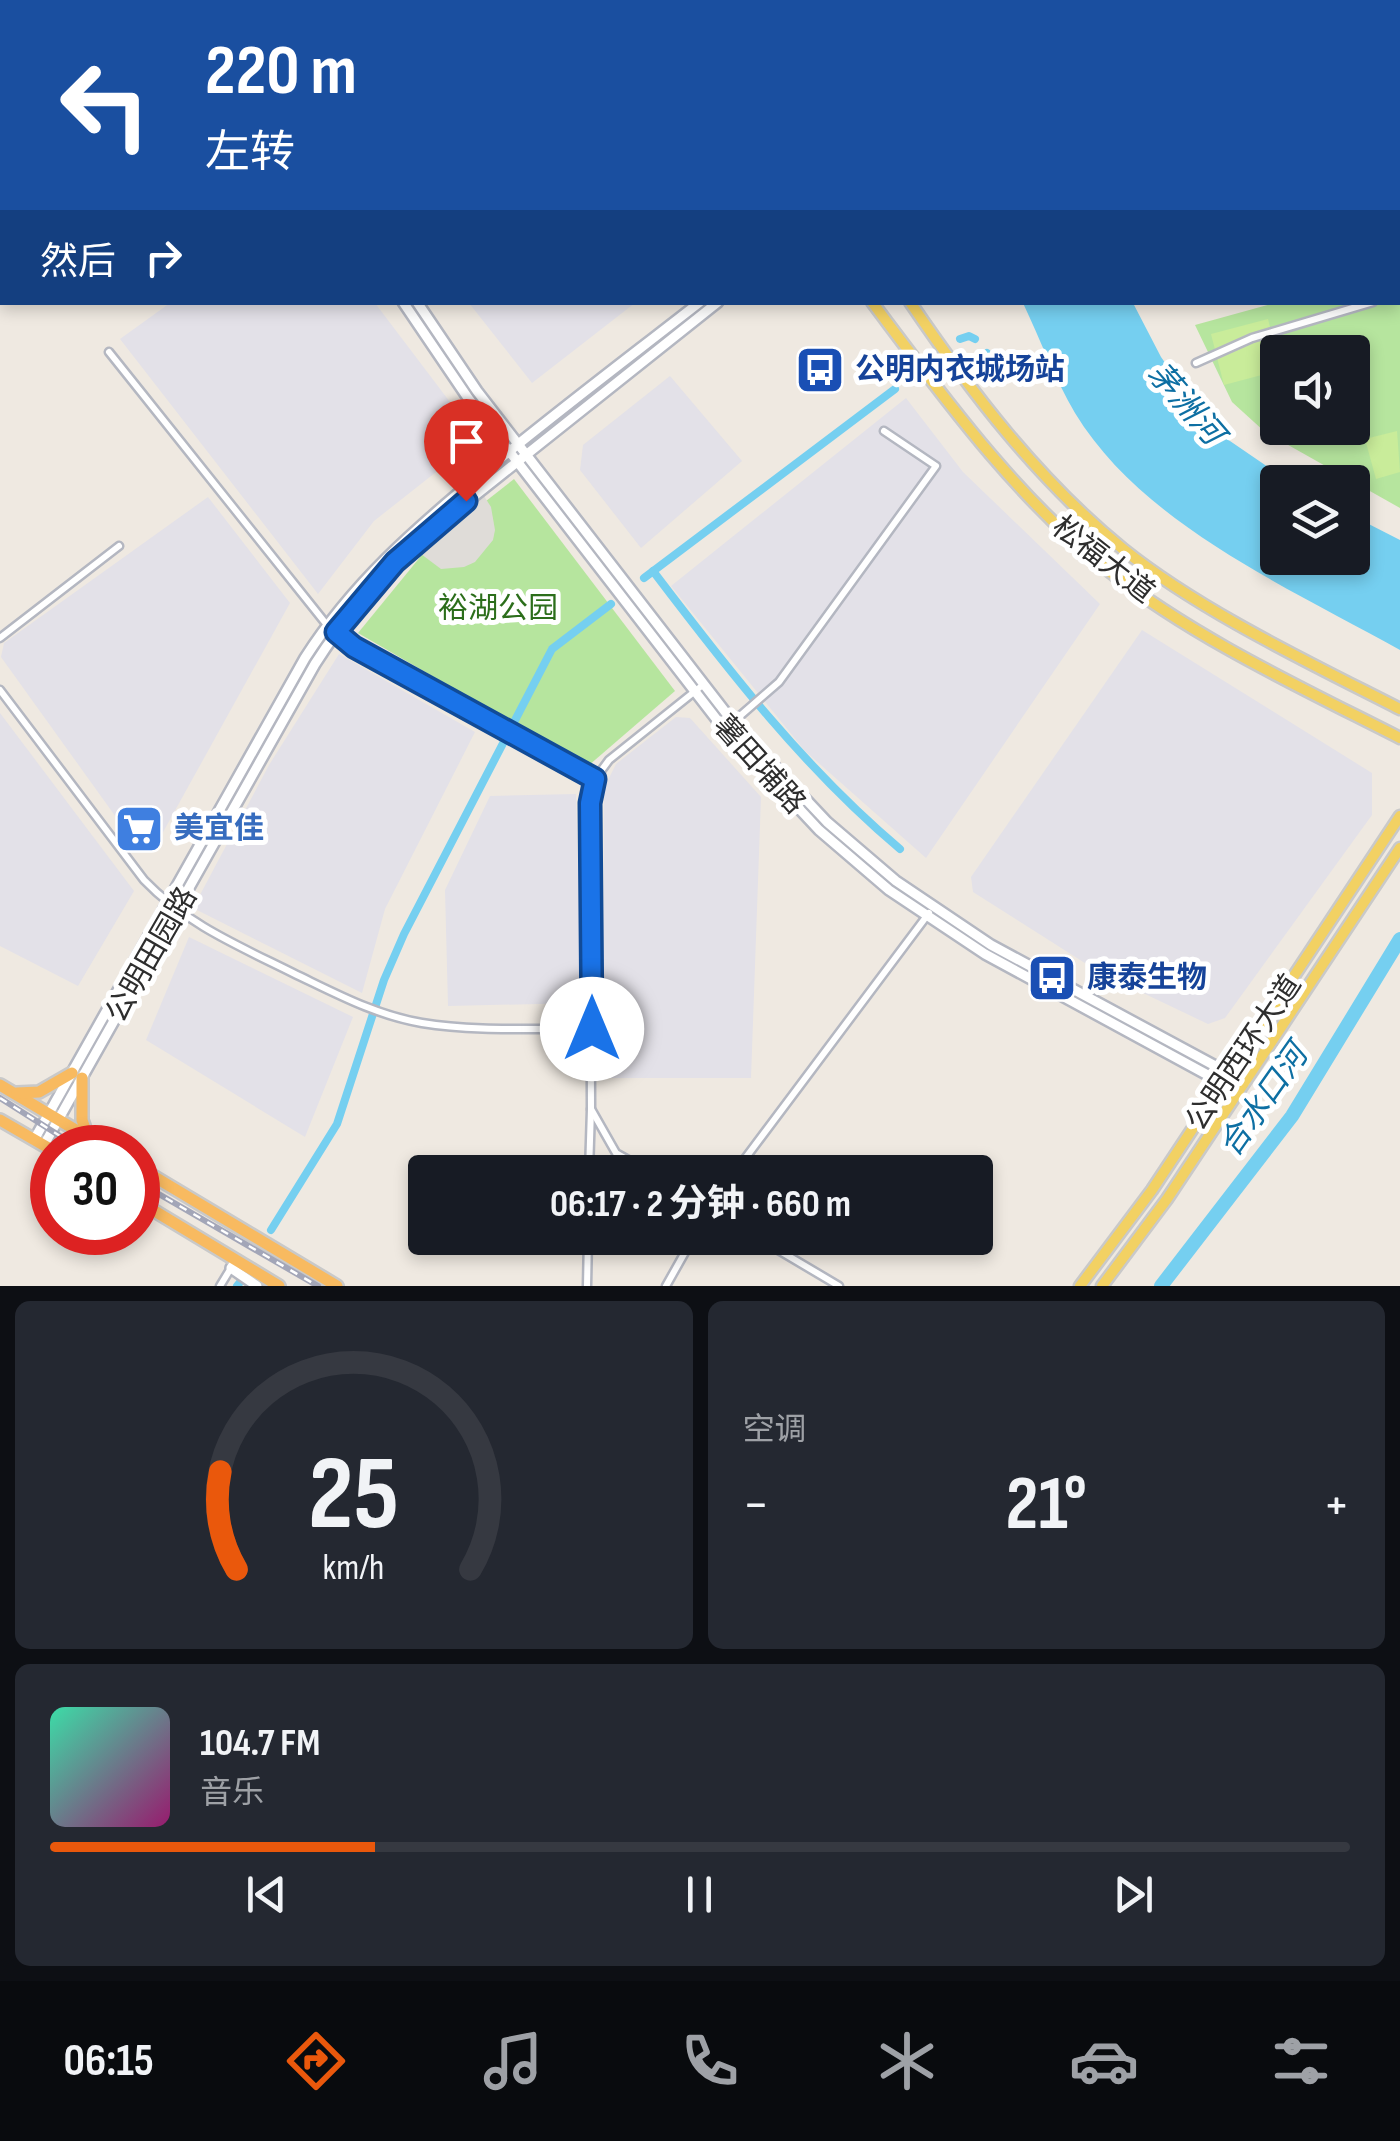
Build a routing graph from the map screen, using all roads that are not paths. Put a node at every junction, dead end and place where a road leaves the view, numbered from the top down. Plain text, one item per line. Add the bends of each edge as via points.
1 (404, 305) edge
2 (419, 305) edge
3 (696, 305) edge
4 (714, 305) edge
5 (874, 305) edge
6 (912, 305) edge
7 (1363, 305) edge
8 (109, 352) dead end
9 (1196, 363) dead end
10 (884, 431) dead end
11 (514, 447) junction
12 (522, 457) junction
13 (119, 546) dead end
14 (331, 628) junction
15 (0, 638) edge
16 (699, 687) junction
17 (0, 690) edge
18 (1400, 709) edge
19 (729, 726) junction
20 (1400, 738) edge
21 (595, 779) junction
22 (1400, 816) edge
23 (1400, 848) edge
24 (167, 904) junction
25 (934, 906) junction
26 (177, 911) junction
27 (927, 916) junction
28 (592, 1029) junction
29 (77, 1076) junction
30 (1226, 1079) junction
31 (0, 1085) edge
32 (1242, 1087) junction
33 (16, 1094) junction
34 (590, 1109) junction
35 (54, 1116) junction
36 (0, 1120) edge
37 (51, 1125) edge
38 (69, 1125) edge
39 (84, 1125) edge
40 (30, 1137) edge
41 (590, 1155) edge
42 (621, 1155) edge
43 (749, 1155) edge
44 (160, 1179) edge
45 (160, 1215) edge
46 (588, 1255) edge
47 (683, 1255) edge
48 (787, 1255) edge
49 (236, 1263) junction
50 (220, 1286) edge
51 (257, 1286) edge
52 (279, 1286) edge
53 (337, 1286) edge
54 (588, 1286) edge
55 (666, 1286) edge
56 (839, 1286) edge
57 (1080, 1286) edge
58 (1102, 1286) edge

1 - 11 street, 薯田埔路 via 468,398
2 - 11 street, 薯田埔路
3 - 11 street, 公明田园路
4 - 12 street, 公明田园路
5 - 20 main road, 松福大道 via 1042,512 1109,572 1201,632
6 - 18 main road, 松福大道 via 957,372 1061,493 1125,551 1214,610
7 - 9 street via 1252,338
8 - 14 street
10 - 19 street via 936,466 779,682
11 - 12 street, 薯田埔路
11 - 14 street, 公明田园路 via 388,554
12 - 14 street, 公明田园路 via 395,562
12 - 16 street, 薯田埔路
13 - 15 street
14 - 21 street via 354,647
14 - 24 street, 公明田园路
14 - 26 street, 公明田园路
16 - 19 street, 薯田埔路
16 - 21 street
17 - 24 street
19 - 25 street, 薯田埔路 via 827,822
19 - 27 street, 薯田埔路 via 819,830
21 - 28 street
22 - 30 main road, 公明西环大道
23 - 32 main road, 公明西环大道
24 - 26 street
24 - 29 street, 公明田园路
25 - 27 street
25 - 30 street, 薯田埔路
26 - 28 street via 394,1017 464,1028
26 - 29 street, 公明田园路
27 - 30 street, 薯田埔路 via 985,954
27 - 43 street
28 - 34 street
29 - 33 highway
29 - 35 street, 公明田园路
29 - 39 highway
30 - 32 street, 薯田埔路
30 - 57 main road, 公明西环大道
31 - 33 highway
32 - 58 main road, 公明西环大道
33 - 35 highway
34 - 41 street
34 - 42 street
35 - 37 street, 公明田园路
35 - 38 highway
36 - 40 highway
44 - 53 highway
45 - 49 highway
46 - 54 street
47 - 55 street
48 - 56 street
49 - 50 street
49 - 51 street
49 - 52 highway

